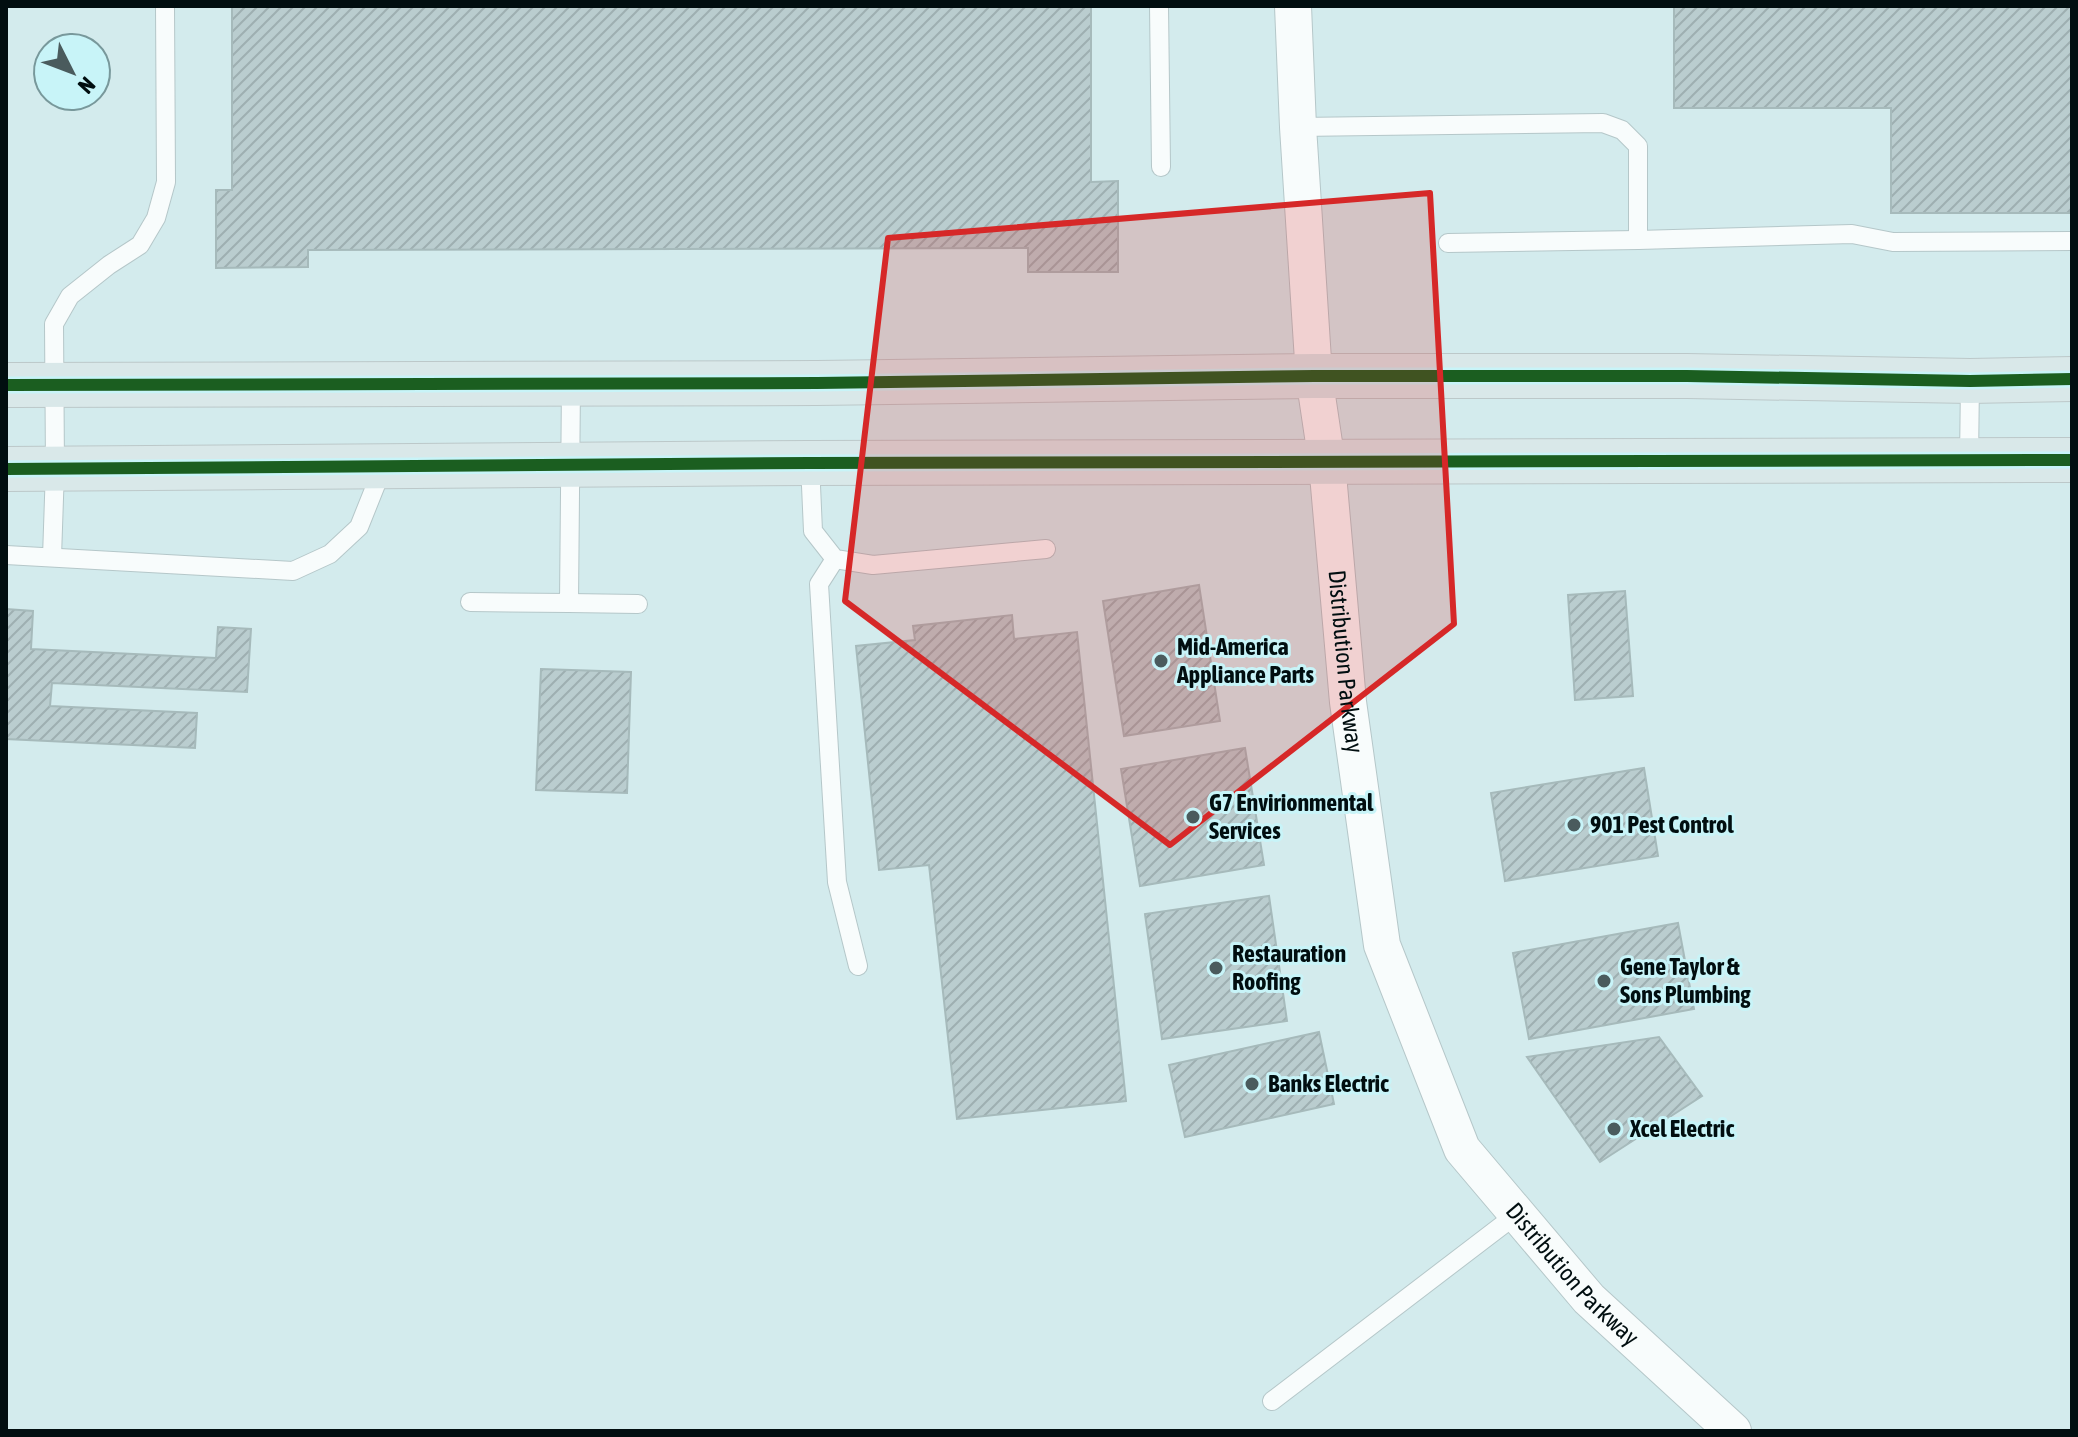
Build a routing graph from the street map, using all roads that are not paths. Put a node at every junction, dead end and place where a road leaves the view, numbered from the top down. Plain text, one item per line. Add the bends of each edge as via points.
1 (165, 6) edge
2 (1159, 6) edge
3 (1293, 6) edge
4 (1298, 127) junction
5 (1161, 167) dead end
6 (1638, 240) junction
7 (2072, 241) edge
8 (1448, 243) dead end
9 (1314, 376) junction
10 (2072, 379) edge
11 (1970, 381) junction
12 (571, 384) junction
13 (6, 385) edge
14 (54, 385) junction
15 (1969, 460) junction
16 (2072, 460) edge
17 (810, 463) junction
18 (1327, 463) junction
19 (571, 466) junction
20 (383, 467) junction
21 (6, 469) edge
22 (55, 469) junction
23 (1046, 549) dead end
24 (6, 555) edge
25 (52, 557) junction
26 (835, 559) junction
27 (470, 602) dead end
28 (569, 603) junction
29 (638, 604) dead end
30 (858, 966) dead end
31 (1517, 1214) junction
32 (1272, 1401) dead end
33 (1733, 1431) edge

1 - 14 lane via 166,182 156,218 140,245 70,296 54,324
2 - 5 lane
3 - 4 street, Distribution Parkway
4 - 6 lane via 1603,123 1622,130 1638,146
4 - 9 street, Distribution Parkway
6 - 7 lane via 1852,234 1893,242
6 - 8 lane
9 - 11 main road
9 - 12 main road
9 - 18 street, Distribution Parkway
10 - 11 main road
11 - 15 lane
12 - 14 main road
12 - 19 lane
13 - 14 main road
14 - 22 lane
15 - 16 main road
15 - 18 main road
17 - 18 main road
17 - 19 main road
17 - 26 lane via 813,531
18 - 31 street, Distribution Parkway via 1348,702 1382,945 1462,1149
19 - 20 main road
19 - 28 lane
20 - 22 main road
20 - 25 lane via 359,527 330,554 293,571
21 - 22 main road
22 - 25 lane
23 - 26 lane via 873,565
24 - 25 lane
26 - 30 lane via 819,584 837,882
27 - 28 lane
28 - 29 lane
31 - 32 lane
31 - 33 street, Distribution Parkway via 1589,1299

